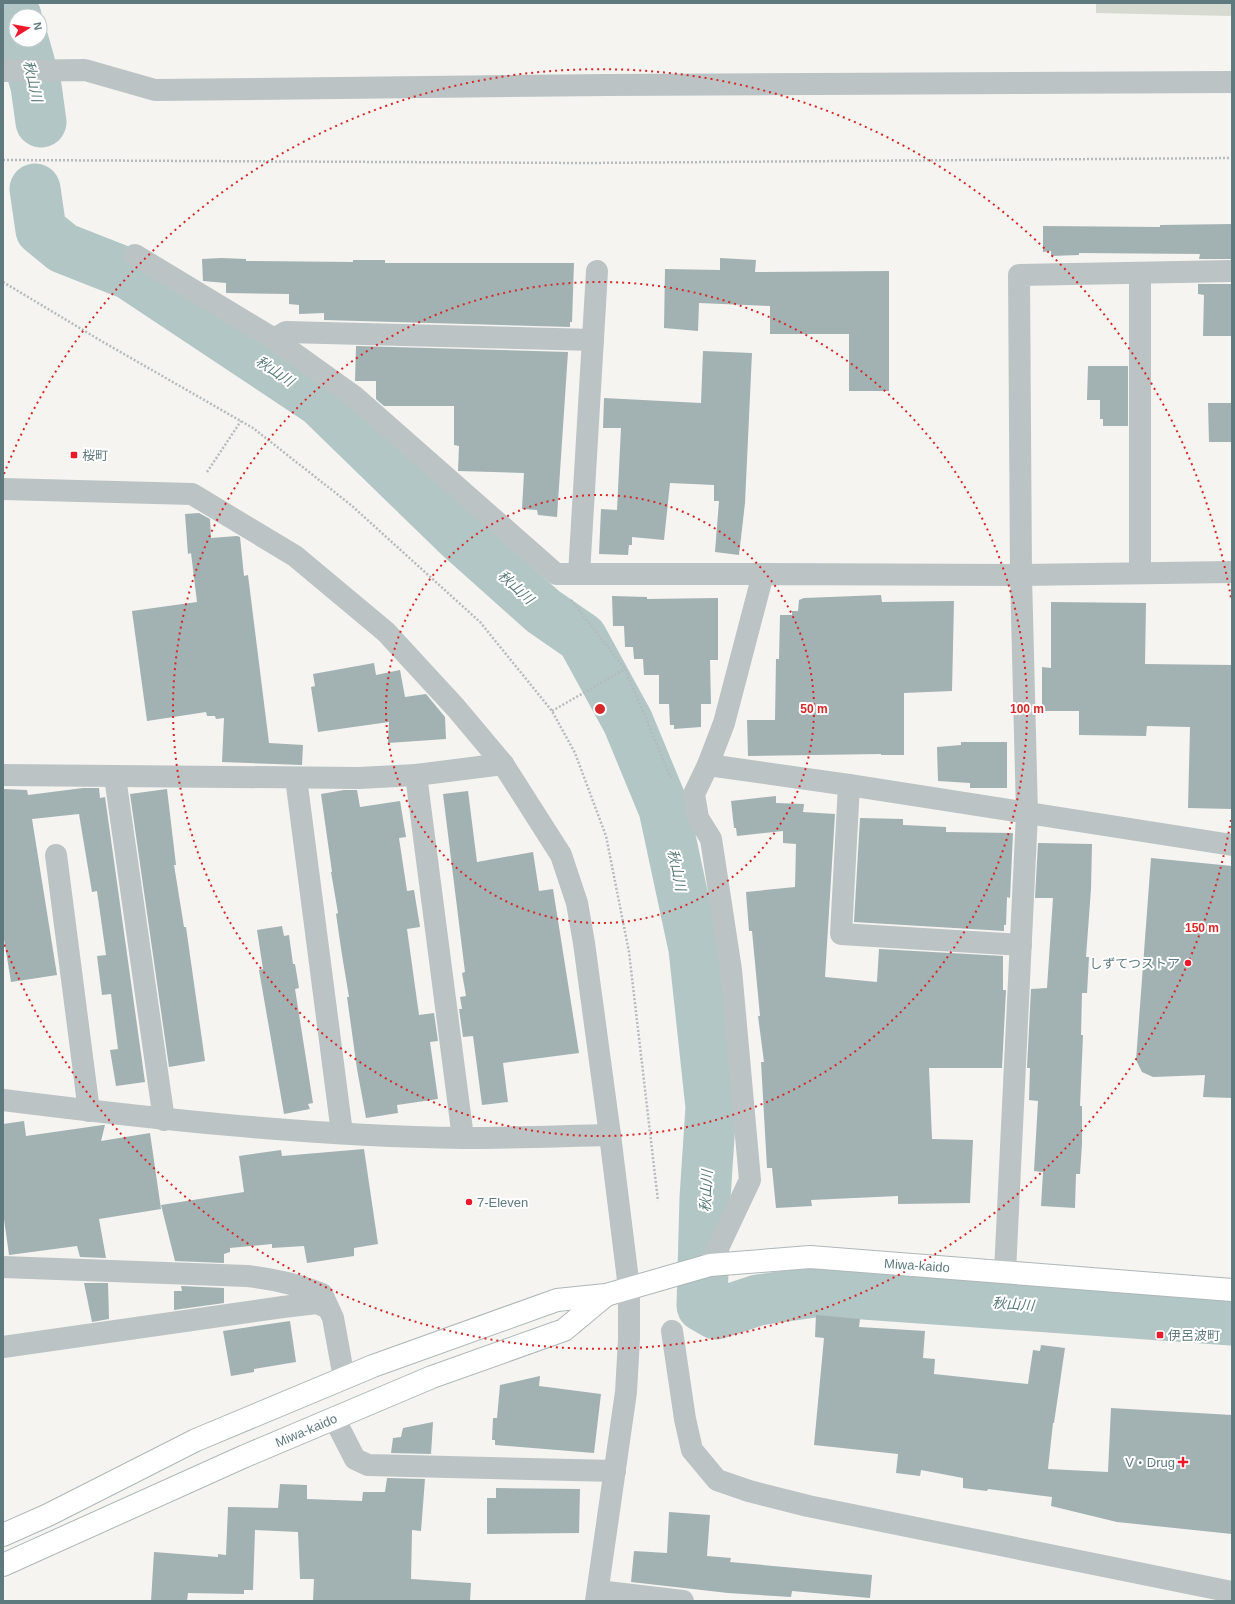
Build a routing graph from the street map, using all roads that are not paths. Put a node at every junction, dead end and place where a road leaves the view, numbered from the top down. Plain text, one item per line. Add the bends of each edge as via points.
1 (3, 71) edge
2 (1232, 82) edge
3 (135, 255) dead end
4 (596, 271) dead end
5 (1232, 271) edge
6 (1140, 274) junction
7 (274, 339) junction
8 (593, 340) junction
9 (3, 489) edge
10 (1232, 572) edge
11 (1140, 573) junction
12 (579, 574) junction
13 (764, 574) junction
14 (1021, 575) junction
15 (502, 764) junction
16 (708, 765) junction
17 (3, 775) edge
18 (416, 775) junction
19 (115, 777) junction
20 (296, 778) junction
21 (849, 785) junction
22 (1027, 814) junction
23 (1232, 845) edge
24 (56, 855) dead end
25 (1021, 945) junction
26 (3, 1100) edge
27 (89, 1111) junction
28 (164, 1120) junction
29 (342, 1133) junction
30 (610, 1135) junction
31 (463, 1138) junction
32 (710, 1265) junction
33 (3, 1267) edge
34 (1005, 1272) junction
35 (629, 1288) junction
36 (1232, 1290) edge
37 (606, 1295) junction
38 (328, 1308) junction
39 (672, 1331) dead end
40 (3, 1346) edge
41 (344, 1378) junction
42 (334, 1418) junction
43 (615, 1471) junction
44 (3, 1535) edge
45 (3, 1565) edge
46 (1232, 1592) edge
47 (597, 1596) edge
48 (683, 1601) edge

1 - 2 street via 85,70 155,90
3 - 7 street
4 - 8 street
5 - 6 street
6 - 11 street
6 - 14 street via 1019,275
7 - 8 street via 286,332
7 - 12 street via 355,397 556,574
8 - 12 street
9 - 15 street via 192,494 295,556 386,632 456,708
10 - 11 street
11 - 14 street
12 - 13 street
13 - 14 street
13 - 16 street via 724,724
14 - 22 street
15 - 18 street
15 - 30 street via 561,855 577,903
16 - 21 street
16 - 32 street via 694,794 698,818 711,839 730,962 750,1180
17 - 19 street
18 - 20 street
18 - 31 street
19 - 20 street
19 - 28 street
20 - 29 street
21 - 22 street
21 - 25 street via 841,934
22 - 23 street
22 - 25 street
24 - 27 street
25 - 34 street
26 - 27 street
27 - 28 street
28 - 29 street
29 - 31 street
30 - 31 street
30 - 35 street
32 - 34 main road, Miwa-kaido via 810,1257
32 - 35 main road, Miwa-kaido
33 - 38 street via 247,1276 300,1285 322,1294
34 - 36 main road, Miwa-kaido
35 - 37 main road, Miwa-kaido
35 - 43 street via 626,1392
37 - 41 main road, Miwa-kaido via 558,1300
37 - 42 main road, Miwa-kaido via 564,1330 432,1377
38 - 40 street via 317,1304 283,1307
38 - 41 street via 333,1318
39 - 46 street via 692,1450 717,1480 808,1506
41 - 44 main road, Miwa-kaido via 196,1440
42 - 43 street via 355,1459 368,1465
42 - 45 main road, Miwa-kaido
43 - 47 street
47 - 48 street

